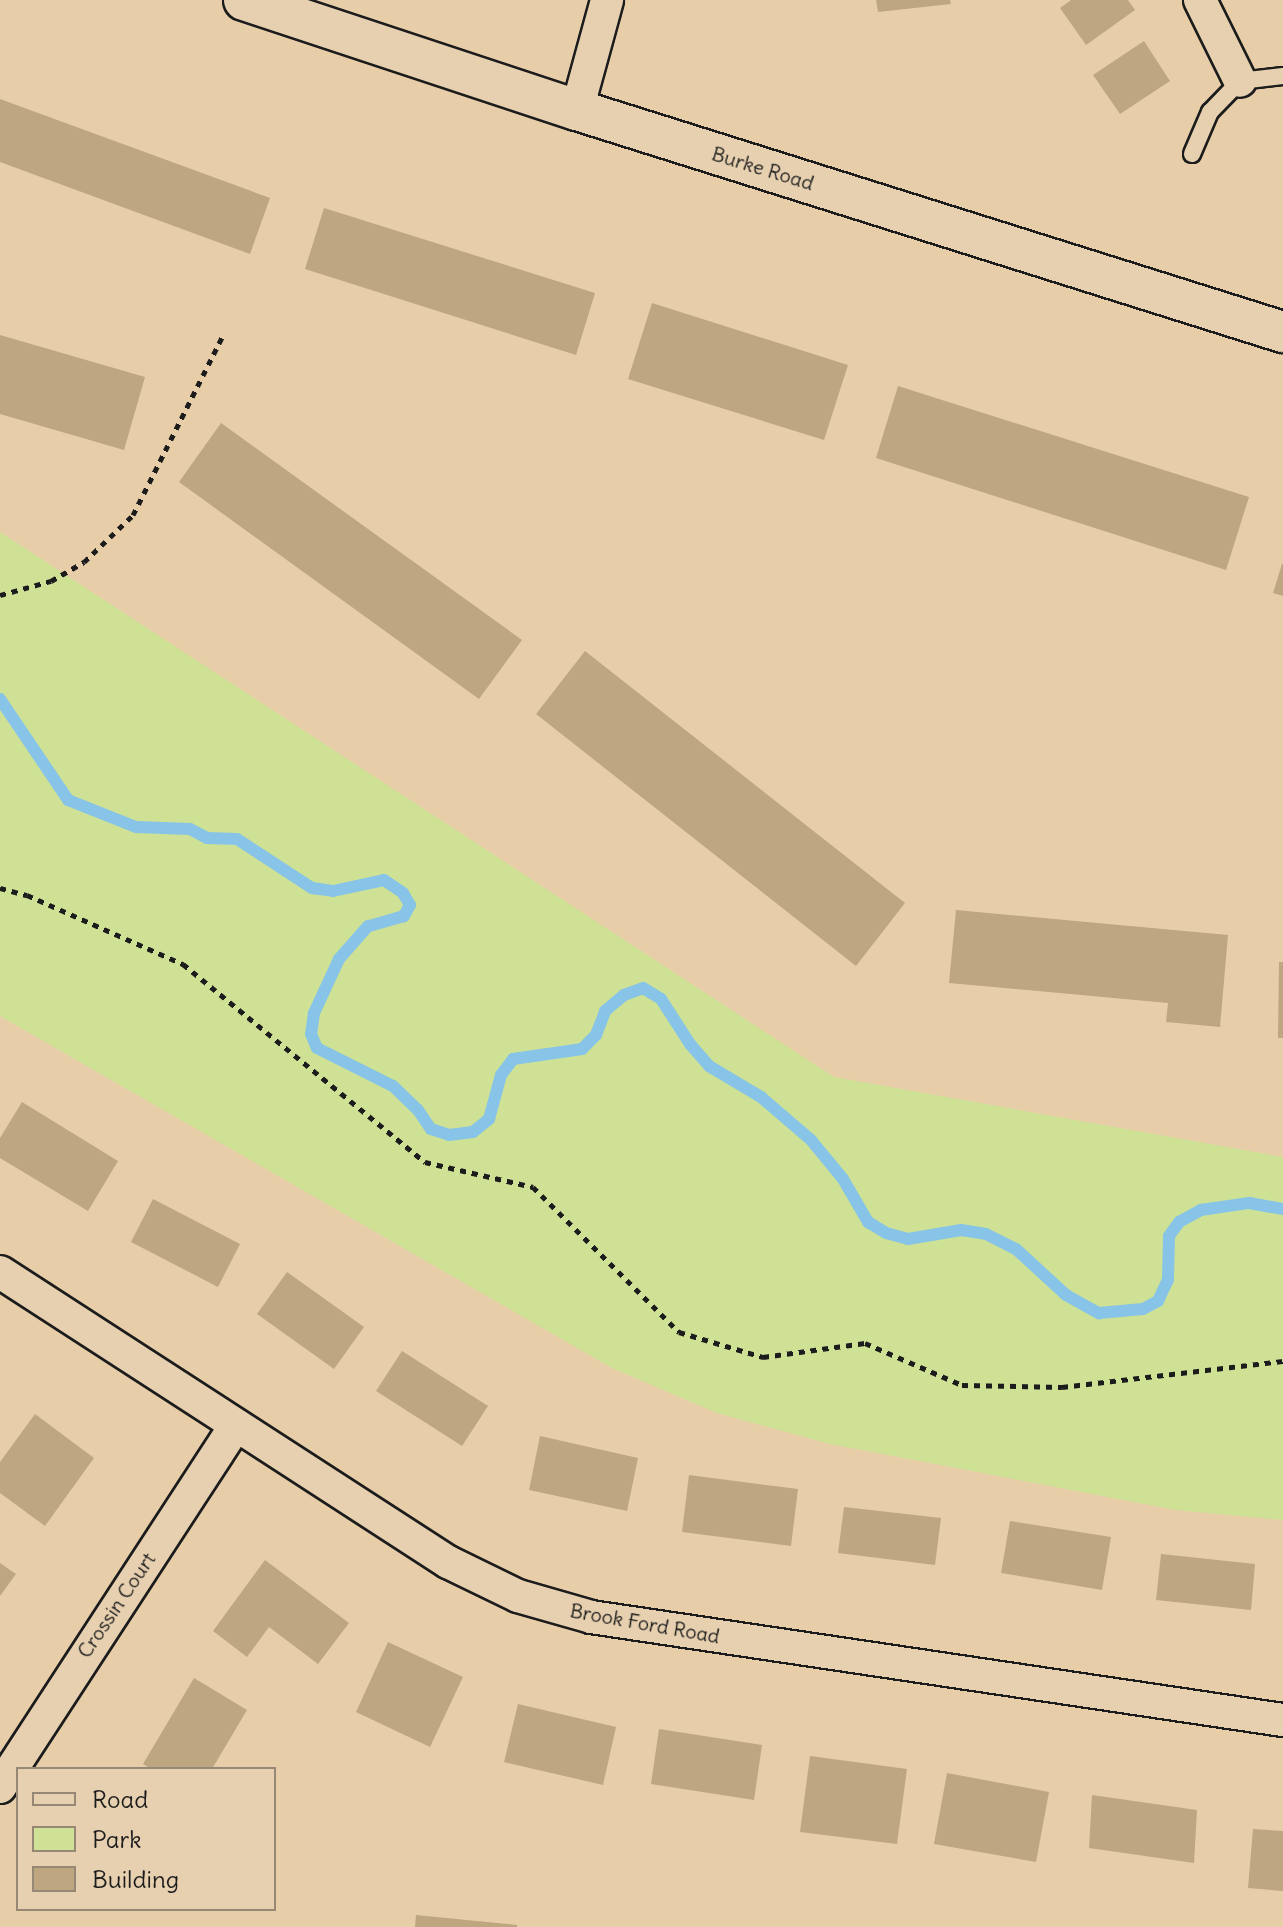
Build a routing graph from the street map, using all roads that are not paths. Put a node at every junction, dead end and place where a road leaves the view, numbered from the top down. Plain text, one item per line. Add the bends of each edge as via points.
1 (244, 0) edge
2 (607, 0) edge
3 (1200, 0) edge
4 (1283, 76) edge
5 (1240, 81) junction
6 (577, 110) junction
7 (1192, 154) dead end
8 (1283, 332) edge
9 (0, 1272) edge
10 (236, 1425) junction
11 (1283, 1720) edge
12 (0, 1787) edge

1 - 6 street, Burke Road
2 - 6 street
3 - 5 street
4 - 5 lane
5 - 7 lane via 1210,112
6 - 8 street, Burke Road
9 - 10 street, Brook Ford Road
10 - 11 street, Brook Ford Road via 448,1562 518,1596 591,1617
10 - 12 street, Crossin Court

